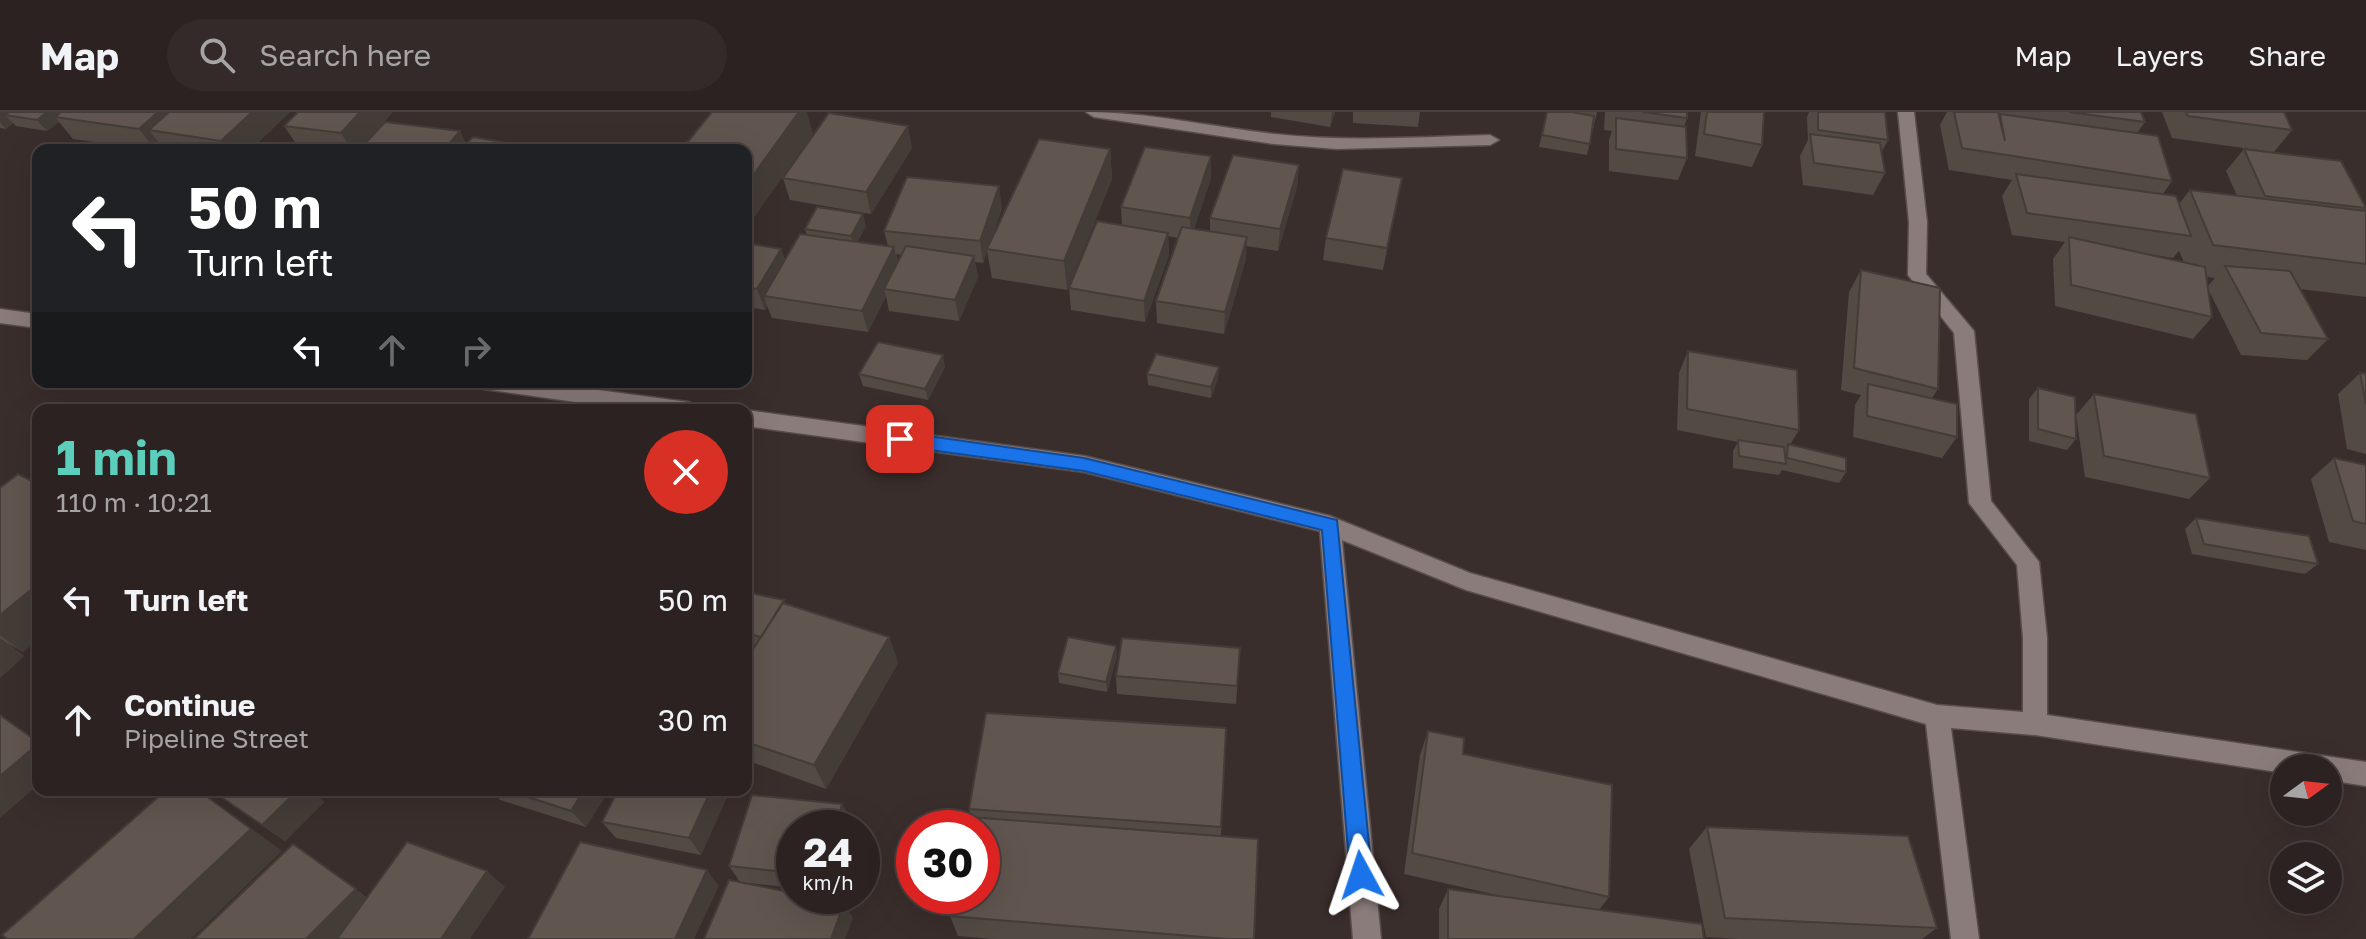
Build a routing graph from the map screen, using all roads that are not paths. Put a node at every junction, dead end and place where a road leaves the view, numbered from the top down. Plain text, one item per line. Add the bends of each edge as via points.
1 (1094, 112) edge
2 (1906, 112) edge
3 (1490, 140) dead end
4 (0, 316) edge
5 (32, 320) edge
6 (528, 388) edge
7 (644, 404) edge
8 (752, 419) edge
9 (1330, 525) junction
10 (1937, 716) junction
11 (2035, 724) junction
12 (2270, 760) edge
13 (2342, 770) edge
14 (2366, 774) edge
15 (1367, 939) edge
16 (1965, 939) edge

1 - 3 street via 1305,141
2 - 11 street via 1918,222 1917,275 1964,331 1980,503 2028,562
4 - 5 street
6 - 7 street
8 - 9 street via 1084,464
9 - 10 street via 1466,581
9 - 15 street
10 - 11 street
10 - 16 street
11 - 12 street
13 - 14 street

